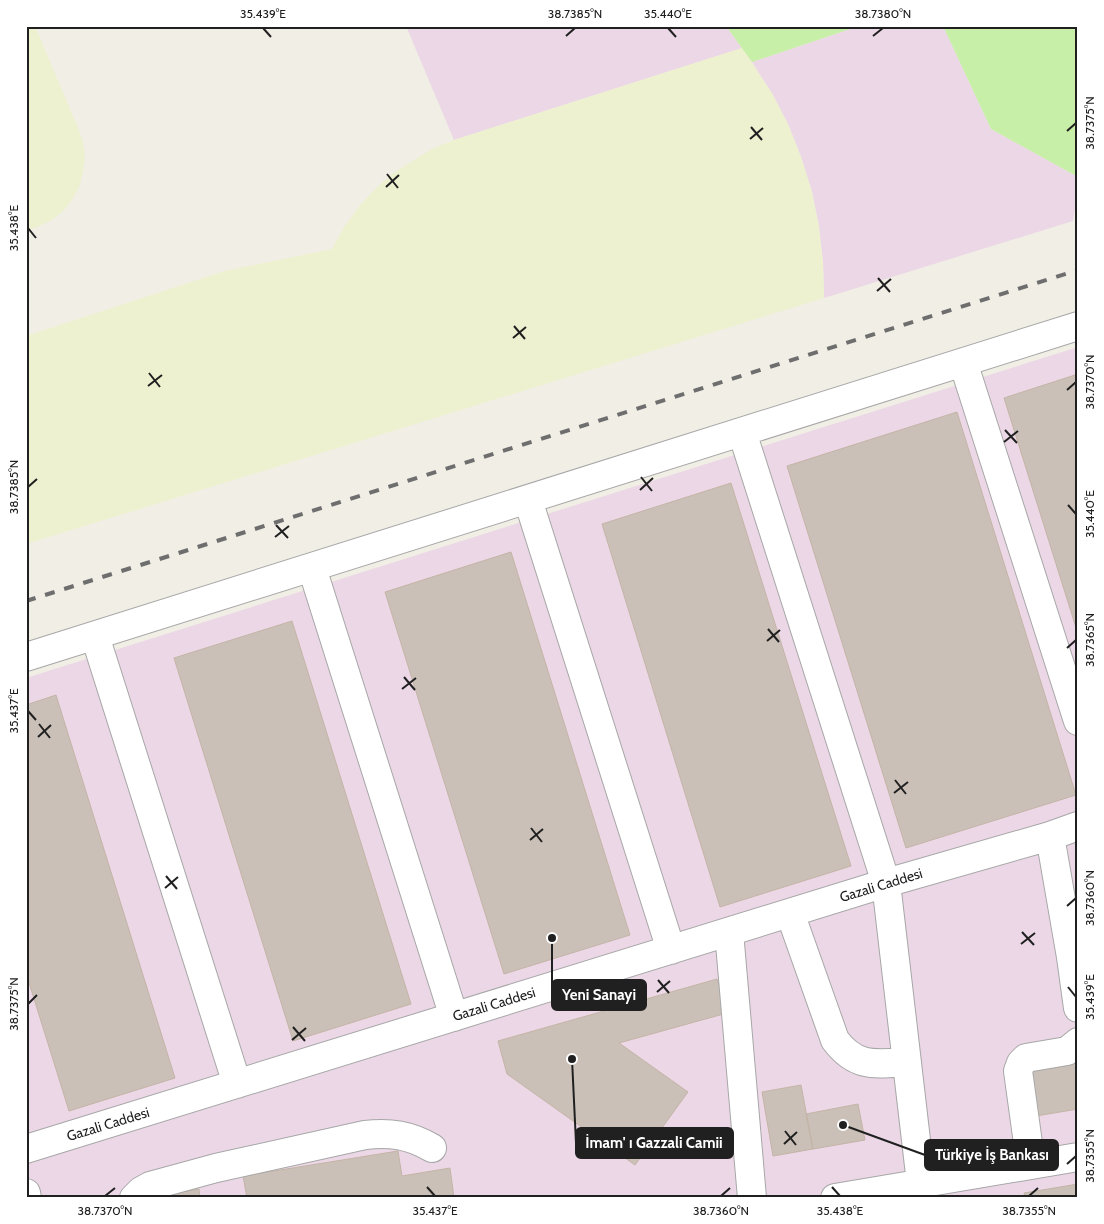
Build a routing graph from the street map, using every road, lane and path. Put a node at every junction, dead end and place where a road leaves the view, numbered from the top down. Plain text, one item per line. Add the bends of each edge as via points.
1 (1078, 326) edge
2 (963, 362) junction
3 (742, 432) junction
4 (528, 500) junction
5 (312, 568) junction
6 (95, 636) junction
7 (26, 657) edge
8 (1078, 722) edge
9 (1078, 826) edge
10 (1050, 836) junction
11 (886, 883) junction
12 (790, 913) junction
13 (729, 932) junction
14 (671, 950) junction
15 (1075, 957) edge
16 (1078, 1008) edge
17 (454, 1017) junction
18 (1078, 1042) edge
19 (907, 1062) junction
20 (237, 1084) junction
21 (432, 1148) dead end
22 (26, 1149) edge
23 (1078, 1157) edge
24 (1031, 1165) junction
25 (921, 1184) junction
26 (953, 1188) edge
27 (26, 1192) edge
28 (27, 1198) edge
29 (134, 1198) edge
30 (752, 1198) edge
31 (835, 1198) edge

1 - 2 street
2 - 3 street
2 - 8 street
3 - 4 street
3 - 11 street
4 - 5 street
4 - 14 street
5 - 6 street
5 - 17 street
6 - 7 street
6 - 20 street
9 - 10 street, Gazali Caddesi
10 - 11 street, Gazali Caddesi
10 - 15 street
11 - 12 street, Gazali Caddesi
11 - 19 street
12 - 13 street, Gazali Caddesi
12 - 19 street via 835,1040 853,1058 865,1063
13 - 14 street, Gazali Caddesi
13 - 30 street
14 - 17 street, Gazali Caddesi
15 - 16 street
17 - 20 street, Gazali Caddesi
18 - 24 street via 1068,1051 1026,1058 1019,1067
19 - 25 street
20 - 22 street, Gazali Caddesi
21 - 29 street via 399,1134 365,1134 150,1186
23 - 24 street
24 - 26 street
25 - 26 street
25 - 31 street
27 - 28 street

